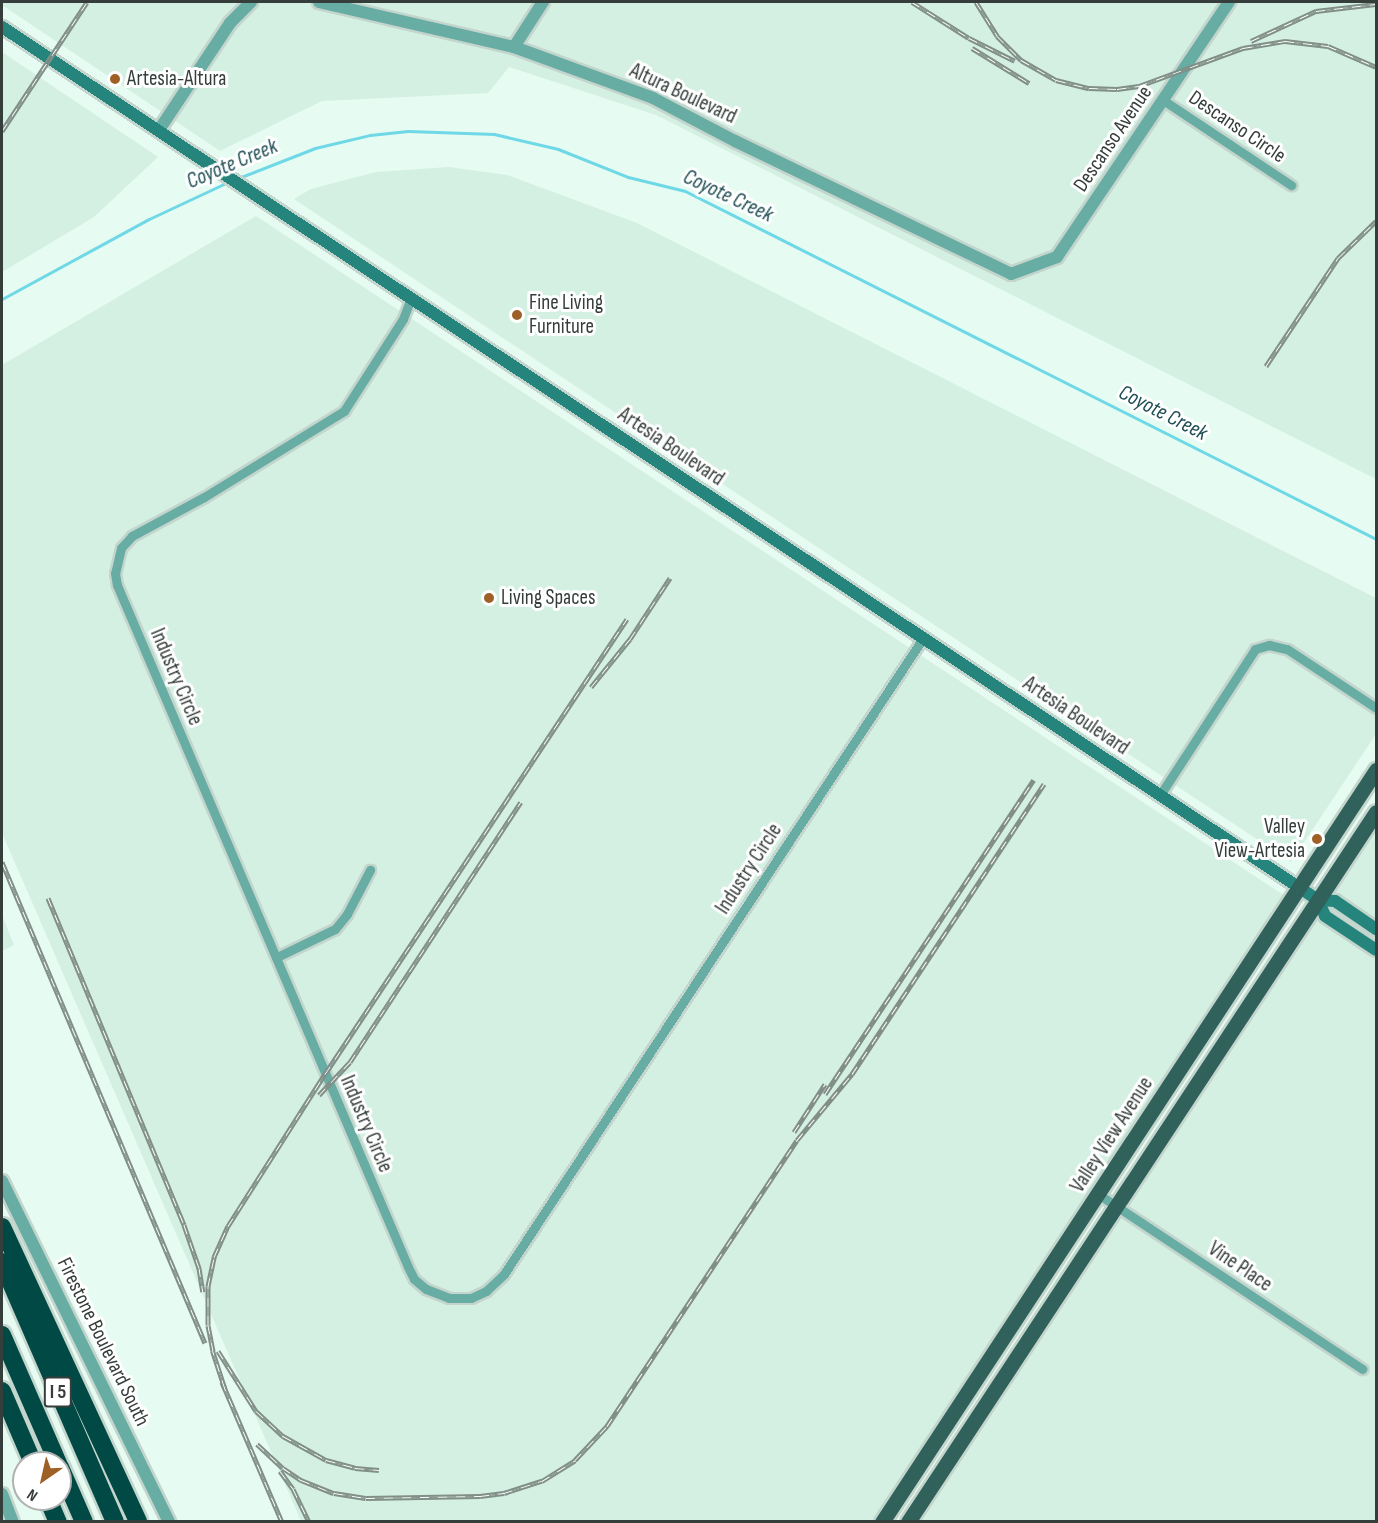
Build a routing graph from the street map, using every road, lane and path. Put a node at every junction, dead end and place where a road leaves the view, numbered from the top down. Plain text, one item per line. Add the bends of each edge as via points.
1 (251, 2) edge
2 (319, 2) edge
3 (543, 2) edge
4 (1229, 2) edge
5 (2, 27) edge
6 (514, 47) junction
7 (1163, 100) junction
8 (159, 130) junction
9 (1291, 185) dead end
10 (1011, 274) joint
11 (411, 298) junction
12 (923, 638) junction
13 (1377, 708) edge
14 (1377, 770) edge
15 (1160, 795) junction
16 (1377, 812) edge
17 (370, 870) dead end
18 (1300, 888) junction
19 (1318, 900) junction
20 (1377, 929) edge
21 (1377, 950) edge
22 (277, 957) junction
23 (1194, 1049) junction
24 (1212, 1060) junction
25 (2, 1180) edge
26 (1098, 1194) junction
27 (1116, 1206) junction
28 (2, 1227) edge
29 (2, 1262) edge
30 (2, 1335) edge
31 (1362, 1369) dead end
32 (2, 1391) edge
33 (28, 1451) edge
34 (53, 1451) edge
35 (2, 1494) edge
36 (72, 1494) edge
37 (13, 1521) edge
38 (84, 1521) edge
39 (115, 1521) edge
40 (138, 1521) edge
41 (169, 1521) edge
42 (882, 1521) edge
43 (908, 1521) edge

1 - 8 street via 230,23
2 - 6 street, Altura Boulevard
3 - 6 street
4 - 7 street, Descanso Avenue
5 - 8 main road, Artesia Boulevard
6 - 10 street, Altura Boulevard via 653,98
7 - 9 street, Descanso Circle
7 - 10 street, Descanso Avenue via 1057,257
8 - 11 main road, Artesia Boulevard
11 - 12 main road, Artesia Boulevard
11 - 22 street, Industry Circle via 403,319 344,411 132,536 115,561 117,585
12 - 15 main road, Artesia Boulevard
12 - 22 street, Industry Circle via 504,1274 494,1286 478,1295 459,1299 440,1296 410,1273
13 - 15 street via 1287,649 1269,645 1256,649
14 - 18 main road, Valley View Avenue
15 - 18 main road, Artesia Boulevard
16 - 19 main road, Valley View Avenue
17 - 22 street via 335,929
18 - 19 main road, Artesia Boulevard
18 - 23 main road, Valley View Avenue
19 - 20 main road, Artesia Boulevard via 1335,901
19 - 21 main road, Artesia Boulevard via 1325,916
19 - 24 main road, Valley View Avenue
23 - 24 main road
23 - 26 main road, Valley View Avenue
24 - 27 main road, Valley View Avenue
25 - 41 street, Firestone Boulevard South
26 - 27 street, Vine Place
26 - 42 main road, Valley View Avenue
27 - 31 street, Vine Place
27 - 43 main road, Valley View Avenue
28 - 40 highway
29 - 39 highway, I 5
30 - 34 highway
32 - 33 highway, I 5
35 - 37 street
36 - 38 highway

